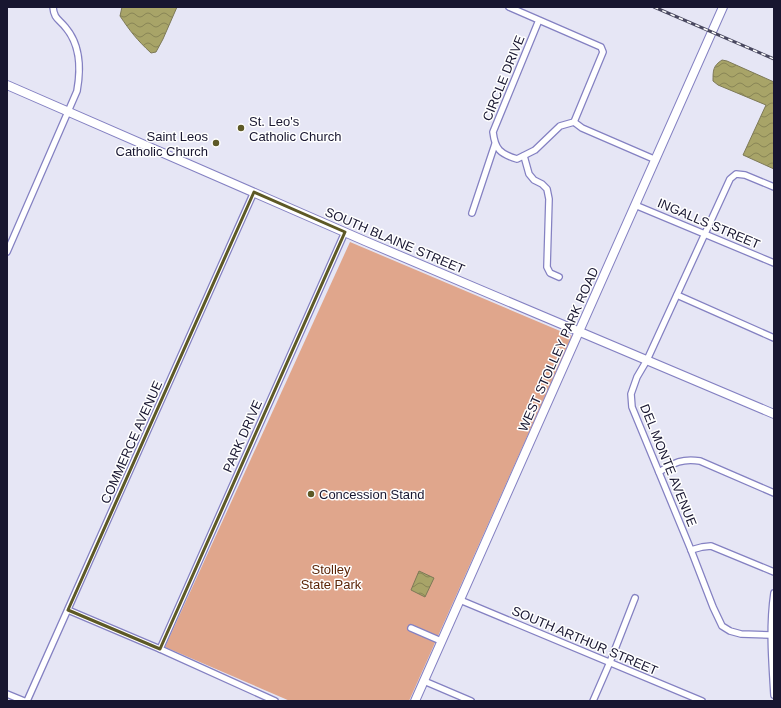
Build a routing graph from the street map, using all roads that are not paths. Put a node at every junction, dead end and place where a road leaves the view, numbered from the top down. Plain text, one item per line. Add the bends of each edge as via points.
1 (53, 7) edge
2 (509, 7) edge
3 (723, 7) edge
4 (539, 20) junction
5 (7, 85) edge
6 (69, 112) junction
7 (574, 122) junction
8 (495, 144) junction
9 (524, 156) junction
10 (656, 160) junction
11 (774, 186) edge
12 (254, 192) junction
13 (635, 204) junction
14 (472, 212) dead end
15 (345, 232) junction
16 (706, 234) junction
17 (7, 252) edge
18 (774, 263) edge
19 (559, 277) dead end
20 (677, 295) junction
21 (579, 331) junction
22 (774, 338) edge
23 (647, 360) junction
24 (774, 414) edge
25 (659, 472) junction
26 (774, 493) edge
27 (691, 550) junction
28 (774, 572) edge
29 (774, 593) edge
30 (635, 598) dead end
31 (460, 600) junction
32 (68, 610) junction
33 (411, 628) dead end
34 (771, 635) junction
35 (441, 641) junction
36 (160, 649) junction
37 (610, 662) junction
38 (424, 681) junction
39 (7, 694) edge
40 (774, 695) edge
41 (24, 701) edge
42 (27, 701) edge
43 (275, 701) edge
44 (415, 701) edge
45 (471, 701) edge
46 (593, 701) edge
47 (702, 701) edge

1 - 6 street via 55,17 76,44 79,58 77,91
2 - 4 street
3 - 10 street, WEST STOLLEY PARK ROAD
4 - 7 street via 600,46 603,52
4 - 8 street, CIRCLE DRIVE via 493,132
5 - 6 street, SOUTH BLAINE STREET
6 - 12 street, SOUTH BLAINE STREET
6 - 17 street
7 - 9 street via 560,126 535,150
7 - 10 street via 582,128
8 - 9 street via 500,152 508,157 517,159
8 - 14 street, CIRCLE DRIVE
9 - 19 street via 529,174 547,188 548,267 550,273
10 - 13 street, WEST STOLLEY PARK ROAD
11 - 16 street, DEL MONTE AVENUE via 736,174 730,179
12 - 15 street, SOUTH BLAINE STREET
12 - 32 street, COMMERCE AVENUE
13 - 16 street, INGALLS STREET
13 - 21 street, WEST STOLLEY PARK ROAD
15 - 21 street, SOUTH BLAINE STREET
15 - 36 street, PARK DRIVE
16 - 18 street, INGALLS STREET
16 - 20 street, DEL MONTE AVENUE
20 - 22 street
20 - 23 street, DEL MONTE AVENUE
21 - 23 street, SOUTH BLAINE STREET
21 - 31 street, WEST STOLLEY PARK ROAD
23 - 24 street, SOUTH BLAINE STREET
23 - 25 street, DEL MONTE AVENUE via 631,394 632,407
25 - 26 street via 688,459 700,461
25 - 27 street, DEL MONTE AVENUE
27 - 28 street via 711,546
27 - 34 street, DEL MONTE AVENUE via 722,626 741,634
29 - 34 street
30 - 37 street
31 - 35 street, WEST STOLLEY PARK ROAD
31 - 37 street, SOUTH ARTHUR STREET
32 - 36 street
32 - 42 street, COMMERCE AVENUE
33 - 35 street
34 - 40 street
35 - 38 street, WEST STOLLEY PARK ROAD
36 - 43 street
37 - 46 street
37 - 47 street, SOUTH ARTHUR STREET
38 - 44 street, WEST STOLLEY PARK ROAD
38 - 45 street
39 - 41 street

